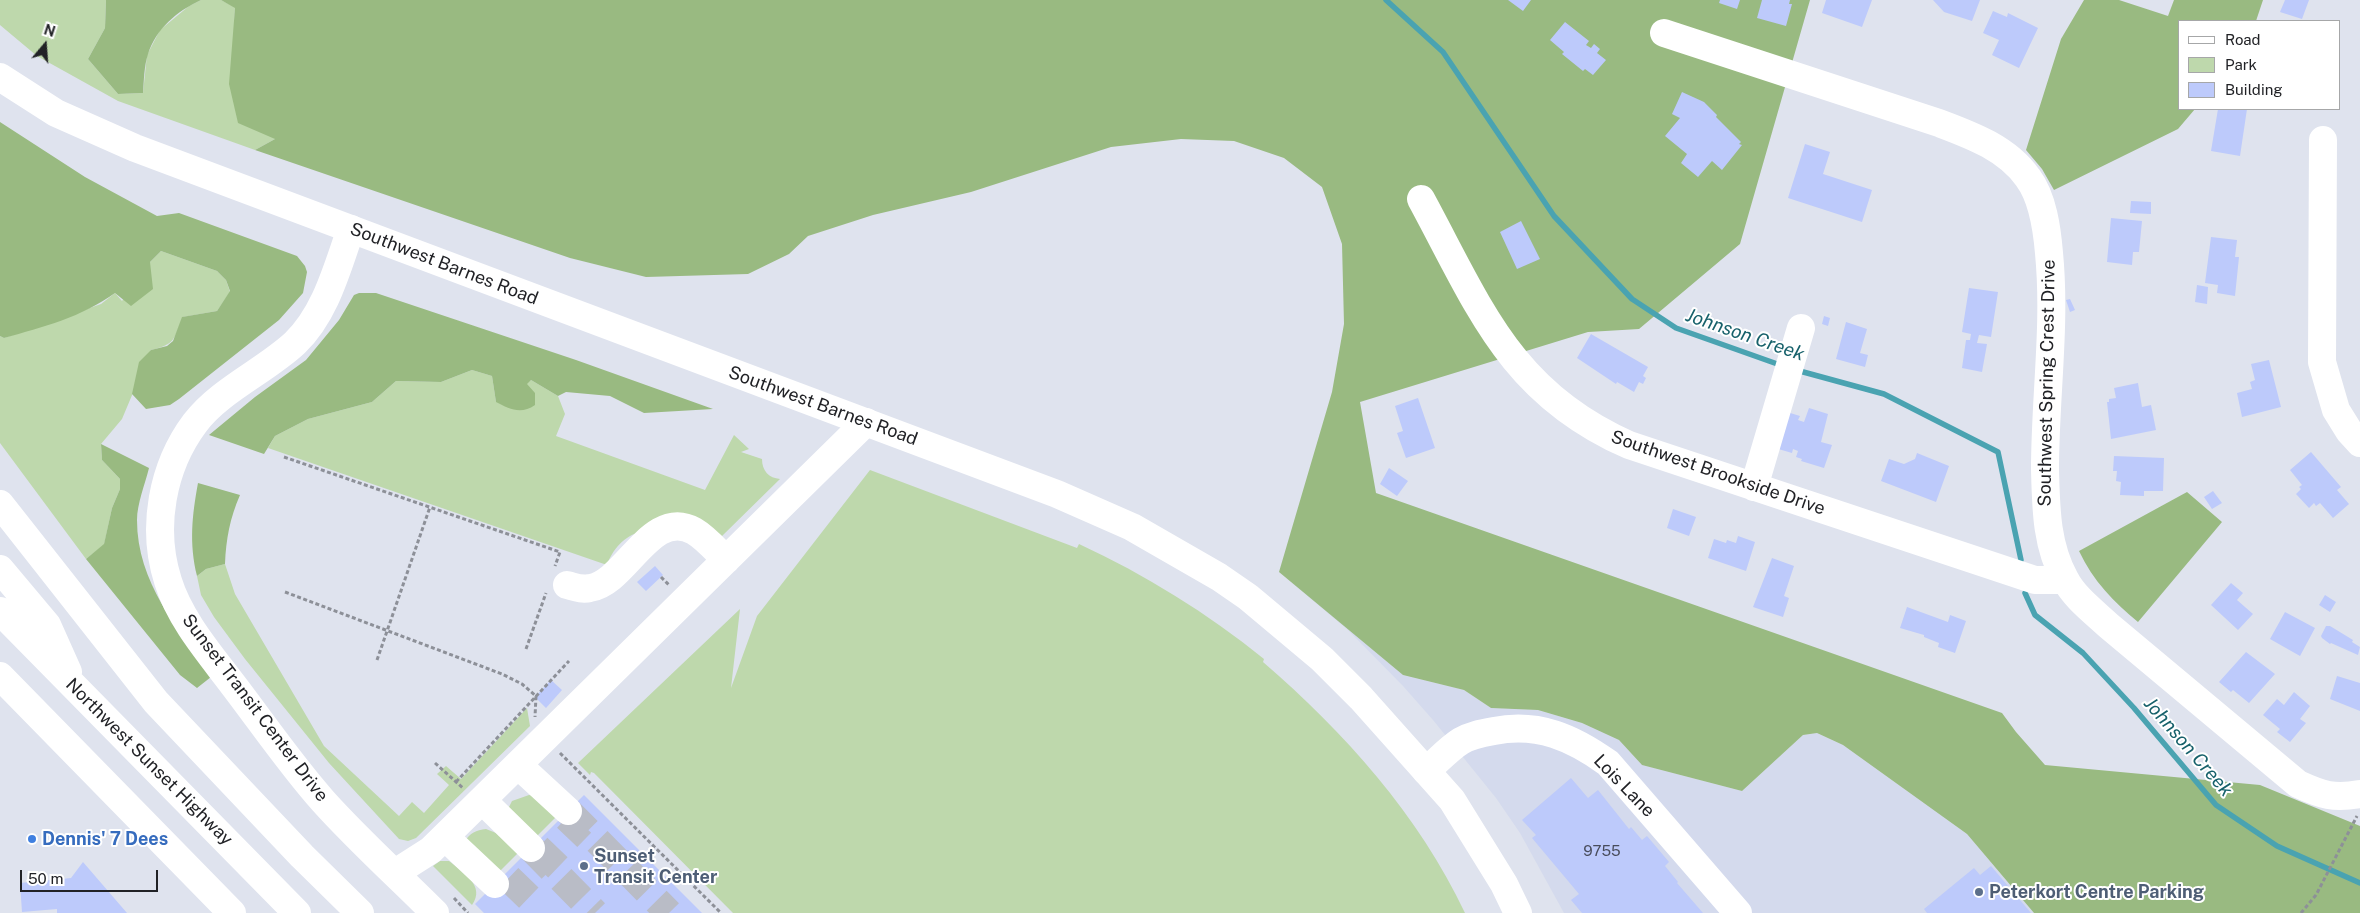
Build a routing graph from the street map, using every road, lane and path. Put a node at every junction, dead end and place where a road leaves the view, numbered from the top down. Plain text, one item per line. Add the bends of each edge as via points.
1 (1664, 33) dead end
2 (0, 77) edge
3 (2323, 140) dead end
4 (1421, 199) dead end
5 (351, 229) junction
6 (1801, 328) dead end
7 (866, 422) junction
8 (2360, 443) edge
9 (284, 457) dead end
10 (1754, 487) junction
11 (0, 504) edge
12 (430, 507) junction
13 (726, 560) junction
14 (0, 569) edge
15 (2065, 580) junction
16 (556, 581) junction
17 (284, 592) dead end
18 (0, 611) edge
19 (388, 631) junction
20 (526, 649) dead end
21 (376, 660) dead end
22 (568, 661) dead end
23 (0, 676) edge
24 (75, 687) junction
25 (536, 696) junction
26 (545, 738) junction
27 (435, 763) dead end
28 (518, 765) junction
29 (1426, 771) junction
30 (456, 782) junction
31 (480, 802) junction
32 (2359, 804) edge
33 (568, 811) tunnel mouth
34 (445, 837) junction
35 (531, 848) tunnel mouth
36 (395, 873) junction
37 (495, 884) dead end
38 (232, 913) edge
39 (297, 913) edge
40 (360, 913) edge
41 (434, 913) edge
42 (721, 913) edge
43 (1518, 913) edge
44 (1738, 913) edge
45 (2301, 913) edge

1 - 15 main road, Southwest Spring Crest Drive via 1940,122 1997,149 2028,178 2038,195 2047,236 2051,278 2045,447 2046,520 2052,548
2 - 5 main road, Southwest Barnes Road via 56,113 93,130
3 - 8 main road via 2322,362 2336,410
4 - 10 main road, Southwest Brookside Drive via 1494,334 1519,366 1552,399 1594,428 1629,445
5 - 7 main road, Southwest Barnes Road
5 - 36 main road, Sunset Transit Center Drive via 327,296 307,329 282,353 206,410 182,443 166,485 160,536 164,567 180,609 323,801
6 - 10 main road
7 - 13 main road
7 - 29 main road, Southwest Barnes Road via 1057,494 1132,527 1219,577 1322,658
9 - 12 path
10 - 15 main road, Southwest Brookside Drive via 2034,580
11 - 40 main road via 156,702
12 - 16 path via 560,552
12 - 19 path
13 - 16 main road via 695,532 684,527 672,527 661,531 612,575 592,588 581,589
13 - 26 main road
14 - 24 main road via 47,625
15 - 32 main road, Southwest Spring Crest Drive via 2096,615 2298,784 2325,796 2343,797
16 - 20 path
17 - 19 path
18 - 24 main road, Northwest Sunset Highway
19 - 21 path
19 - 25 path via 502,674
22 - 25 path
23 - 38 main road
24 - 39 main road, Northwest Sunset Highway
25 - 26 path via 535,727
25 - 30 path
26 - 28 main road
26 - 42 path
27 - 30 path
28 - 31 main road
28 - 33 main road
29 - 43 main road, Southwest Barnes Road via 1452,800 1504,884
29 - 44 main road, Lois Lane via 1460,741 1500,730 1530,728 1548,731 1581,744 1608,763
30 - 31 path
31 - 34 main road
31 - 35 main road
32 - 45 path via 2324,880
34 - 36 main road
34 - 37 main road
36 - 41 main road, Sunset Transit Center Drive

